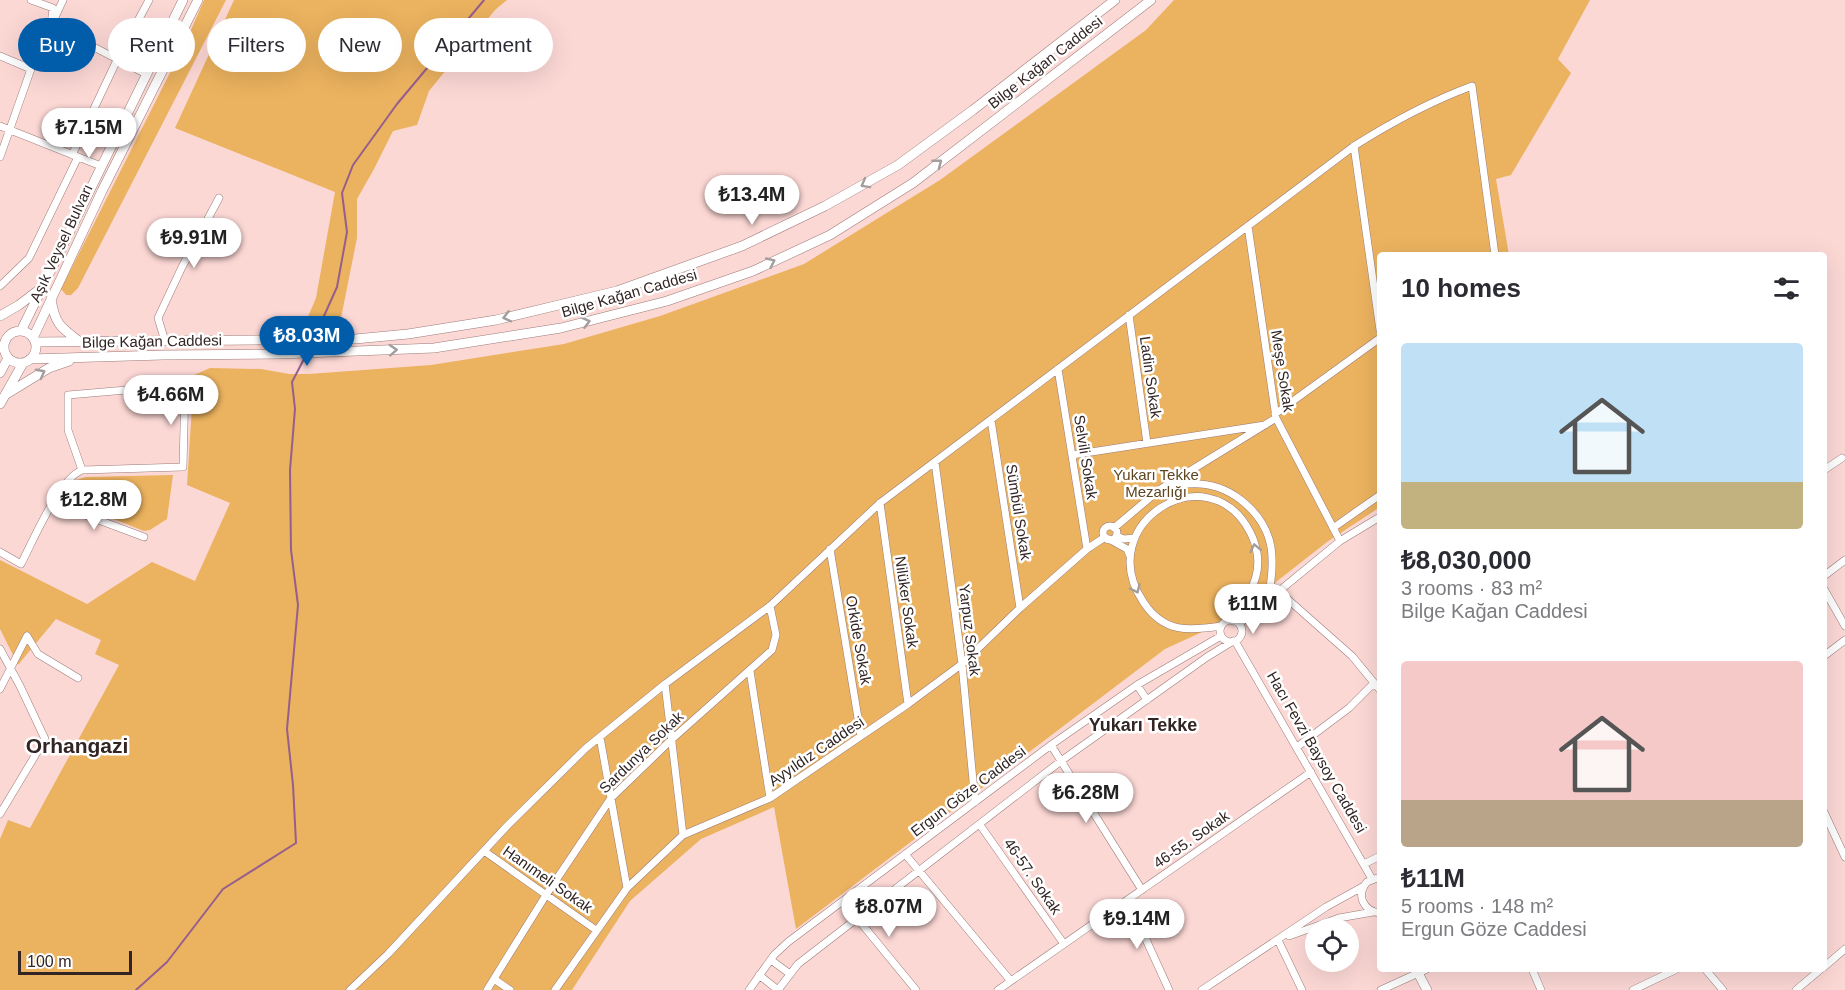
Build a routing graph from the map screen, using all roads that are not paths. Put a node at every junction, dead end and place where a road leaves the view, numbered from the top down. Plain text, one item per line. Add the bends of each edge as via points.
1 (30, 0) edge
2 (63, 0) edge
3 (149, 0) edge
4 (183, 0) edge
5 (198, 0) edge
6 (1115, 0) edge
7 (1151, 0) edge
8 (52, 18) edge
9 (54, 18) edge
10 (139, 18) edge
11 (0, 56) edge
12 (18, 64) edge
13 (30, 72) edge
14 (112, 72) edge
15 (142, 72) edge
16 (146, 74) junction
17 (0, 126) edge
18 (10, 130) junction
19 (1354, 146) junction
20 (75, 156) junction
21 (0, 157) edge
22 (101, 166) junction
23 (219, 198) dead end
24 (1248, 226) junction
25 (1495, 252) edge
26 (46, 284) junction
27 (0, 286) edge
28 (51, 299) junction
29 (1377, 309) edge
30 (1129, 315) junction
31 (0, 316) edge
32 (0, 332) edge
33 (17, 332) junction
34 (34, 340) junction
35 (1377, 340) edge
36 (165, 341) junction
37 (80, 342) junction
38 (4, 355) edge
39 (80, 357) junction
40 (26, 361) junction
41 (1058, 369) junction
42 (0, 373) edge
43 (2, 399) edge
44 (1275, 416) junction
45 (991, 420) junction
46 (1265, 424) junction
47 (1147, 443) junction
48 (1072, 455) junction
49 (1842, 458) dead end
50 (935, 462) junction
51 (1827, 468) edge
52 (82, 470) junction
53 (1165, 486) junction
54 (1377, 497) edge
55 (52, 502) junction
56 (880, 503) junction
57 (1377, 520) edge
58 (1333, 528) junction
59 (1111, 535) junction
60 (144, 537) dead end
61 (1134, 538) junction
62 (1340, 541) junction
63 (830, 549) junction
64 (1087, 549) junction
65 (0, 552) edge
66 (1130, 557) junction
67 (1845, 560) edge
68 (1827, 574) edge
69 (1271, 585) junction
70 (1279, 592) junction
71 (1827, 594) edge
72 (1267, 602) junction
73 (770, 606) junction
74 (1020, 608) junction
75 (1236, 622) junction
76 (1221, 626) junction
77 (1845, 626) edge
78 (1221, 636) junction
79 (1845, 640) edge
80 (1234, 641) junction
81 (0, 649) edge
82 (1827, 654) edge
83 (962, 664) junction
84 (10, 668) junction
85 (750, 671) junction
86 (1153, 676) junction
87 (78, 678) dead end
88 (1374, 683) junction
89 (665, 684) junction
90 (1137, 685) junction
91 (1377, 686) edge
92 (0, 689) edge
93 (1162, 689) junction
94 (1147, 700) junction
95 (908, 704) junction
96 (861, 736) junction
97 (600, 737) junction
98 (671, 740) junction
99 (1052, 745) junction
100 (1296, 747) junction
101 (1061, 761) junction
102 (1311, 772) junction
103 (611, 798) junction
104 (770, 798) junction
105 (975, 802) junction
106 (1, 810) edge
107 (1827, 818) edge
108 (980, 825) junction
109 (683, 835) junction
110 (484, 851) junction
111 (905, 854) junction
112 (1845, 857) edge
113 (1377, 858) edge
114 (1364, 864) junction
115 (920, 870) junction
116 (1376, 878) edge
117 (1364, 886) junction
118 (627, 888) junction
119 (1142, 890) junction
120 (546, 895) junction
121 (1128, 900) junction
122 (843, 901) junction
123 (1377, 914) edge
124 (857, 919) junction
125 (596, 930) junction
126 (1278, 940) junction
127 (1064, 944) junction
128 (1845, 949) edge
129 (771, 960) junction
130 (1827, 965) edge
131 (1415, 972) edge
132 (1420, 972) edge
133 (1533, 972) edge
134 (1671, 972) edge
135 (1708, 972) edge
136 (1818, 972) edge
137 (790, 974) junction
138 (759, 975) junction
139 (494, 979) junction
140 (1010, 980) junction
141 (350, 990) edge
142 (487, 990) edge
143 (510, 990) edge
144 (555, 990) edge
145 (749, 990) edge
146 (778, 990) edge
147 (915, 990) edge
148 (998, 990) edge
149 (1169, 990) edge
150 (1202, 990) edge
151 (1302, 990) edge
152 (1381, 990) edge
153 (1427, 990) edge
154 (1541, 990) edge
155 (1633, 990) edge
156 (1723, 990) edge
157 (1796, 990) edge

1 - 8 street via 53,8
2 - 9 street
3 - 10 street
4 - 16 main road, Aşık Veysel Bulvarı
5 - 28 main road, Aşık Veysel Bulvarı
6 -> 36 main road, Bilge Kağan Caddesi via 898,165 742,246 617,291 496,320 408,334
39 -> 7 main road, Bilge Kağan Caddesi via 435,348 561,328 667,301 753,271 830,235 913,183
11 - 12 street
13 - 18 street
14 - 20 street
15 - 16 street
16 - 22 main road, Aşık Veysel Bulvarı
17 - 18 street
18 - 20 street
18 - 21 street
19 - 24 street
19 - 25 street via 1409,112 1472,86
19 - 29 street
20 - 22 street
20 - 27 street via 29,258
22 - 26 main road, Aşık Veysel Bulvarı
23 - 36 street via 158,318
24 - 30 street
24 - 44 street, Meşe Sokak
26 - 31 main road
26 - 33 main road, Aşık Veysel Bulvarı
28 - 34 main road, Aşık Veysel Bulvarı
28 - 37 main road via 55,319
30 - 41 street
30 - 47 street, Ladin Sokak
32 - 33 main road
33 - 34 main road
33 - 38 main road via 5,340
34 - 37 main road, Bilge Kağan Caddesi
34 - 40 main road via 35,352
35 - 44 street, Ayyıldız Caddesi
36 - 37 main road, Bilge Kağan Caddesi
38 - 40 main road via 16,363
38 - 42 main road
39 - 40 main road, Bilge Kağan Caddesi
43 -> 39 main road via 49,368
40 - 43 main road
41 - 45 street
41 - 48 street, Selvili Sokak
44 - 46 street, Ayyıldız Caddesi
44 - 58 street, Meşe Sokak
45 - 50 street
45 - 74 street, Sümbül Sokak
46 - 47 street
46 - 53 street, Ayyıldız Caddesi
47 - 48 street
48 - 64 street, Selvili Sokak
49 - 51 street
50 - 56 street
50 - 83 street, Yarpuz Sokak
52 - 52 street via 68,430 68,395 185,385 183,468
52 - 55 street via 74,473
53 - 59 street, Ayyıldız Caddesi
53 - 69 street via 1201,484 1223,489 1251,509 1271,548
54 - 58 street
55 - 60 street
55 - 65 street via 21,564
56 - 63 street
56 - 95 street, Nilüker Sokak
57 - 62 street
58 - 62 street, Meşe Sokak
59 - 61 street
59 - 64 street, Ayyıldız Caddesi
59 - 66 street
61 - 66 street
75 -> 61 street via 1258,567 1252,536 1231,509 1204,498 1177,499 1149,516
62 - 70 street
63 - 73 street
63 - 96 street, Orkide Sokak
64 - 74 street, Ayyıldız Caddesi
66 -> 76 street via 1132,582 1156,618 1191,630
67 - 68 street
69 - 70 street
69 - 72 street
70 - 72 street
70 - 88 street via 1352,656
71 - 77 street
72 - 75 street
73 - 85 street, Sardunya Sokak via 775,644
73 - 89 street
74 - 83 street, Ayyıldız Caddesi
75 - 76 street
75 - 80 street via 1241,634
76 - 78 street
78 - 80 street
78 - 86 street, Ergun Göze Caddesi
79 - 82 street
80 - 93 street
80 - 100 street, Hacı Fevzi Baysoy Caddesi
81 - 84 street
83 - 95 street, Ayyıldız Caddesi
83 - 105 street, Yarpuz Sokak
84 - 87 street via 27,636 38,654
84 - 92 street
84 - 106 street via 45,739
85 - 98 street, Sardunya Sokak
85 - 104 street
86 - 90 street, Ergun Göze Caddesi
86 - 93 street
88 - 91 street
88 - 100 street via 1349,708
89 - 97 street
89 - 98 street
90 - 94 street
90 - 99 street, Ergun Göze Caddesi
93 - 94 street
94 - 101 street
95 - 96 street, Ayyıldız Caddesi
96 - 104 street, Ayyıldız Caddesi
97 - 103 street
97 - 110 street
98 - 103 street, Sardunya Sokak
98 - 109 street
99 - 101 street
99 - 105 street, Ergun Göze Caddesi
100 - 102 street, Hacı Fevzi Baysoy Caddesi
101 - 108 street
101 - 119 street
102 - 114 street, Hacı Fevzi Baysoy Caddesi
102 - 119 street, 46-55. Sokak
103 - 118 street
103 - 120 street, Sardunya Sokak
104 - 109 street, Ayyıldız Caddesi
105 - 111 street, Ergun Göze Caddesi
107 - 112 street
108 - 115 street
108 - 127 street, 46-57. Sokak
109 - 118 street, Ayyıldız Caddesi
110 - 120 street, Hanımeli Sokak
110 - 141 street
111 - 115 street
111 - 122 street, Ergun Göze Caddesi
113 - 114 street
114 - 116 street, Hacı Fevzi Baysoy Caddesi
115 - 124 street
115 - 140 street
116 - 117 street
117 - 123 street via 1363,903
117 - 126 street
118 - 125 street, Ayyıldız Caddesi
119 - 121 street, 46-55. Sokak
120 - 125 street, Hanımeli Sokak
120 - 139 street, Sardunya Sokak
121 - 127 street, 46-55. Sokak
121 - 149 street
122 - 124 street
122 - 129 street, Ergun Göze Caddesi via 788,942
123 - 126 street via 1319,924
124 - 137 street
124 - 147 street
125 - 144 street, Ayyıldız Caddesi
126 - 150 street
126 - 151 street
127 - 140 street, 46-55. Sokak
128 - 130 street
129 - 137 street
129 - 138 street, Ergun Göze Caddesi
131 - 152 street
132 - 153 main road
133 - 154 street
134 - 155 street
135 - 156 street
136 - 157 street
137 - 146 street
138 - 145 street, Ergun Göze Caddesi
138 - 146 street
139 - 142 street, Sardunya Sokak
139 - 143 street
140 - 148 street, 46-55. Sokak

